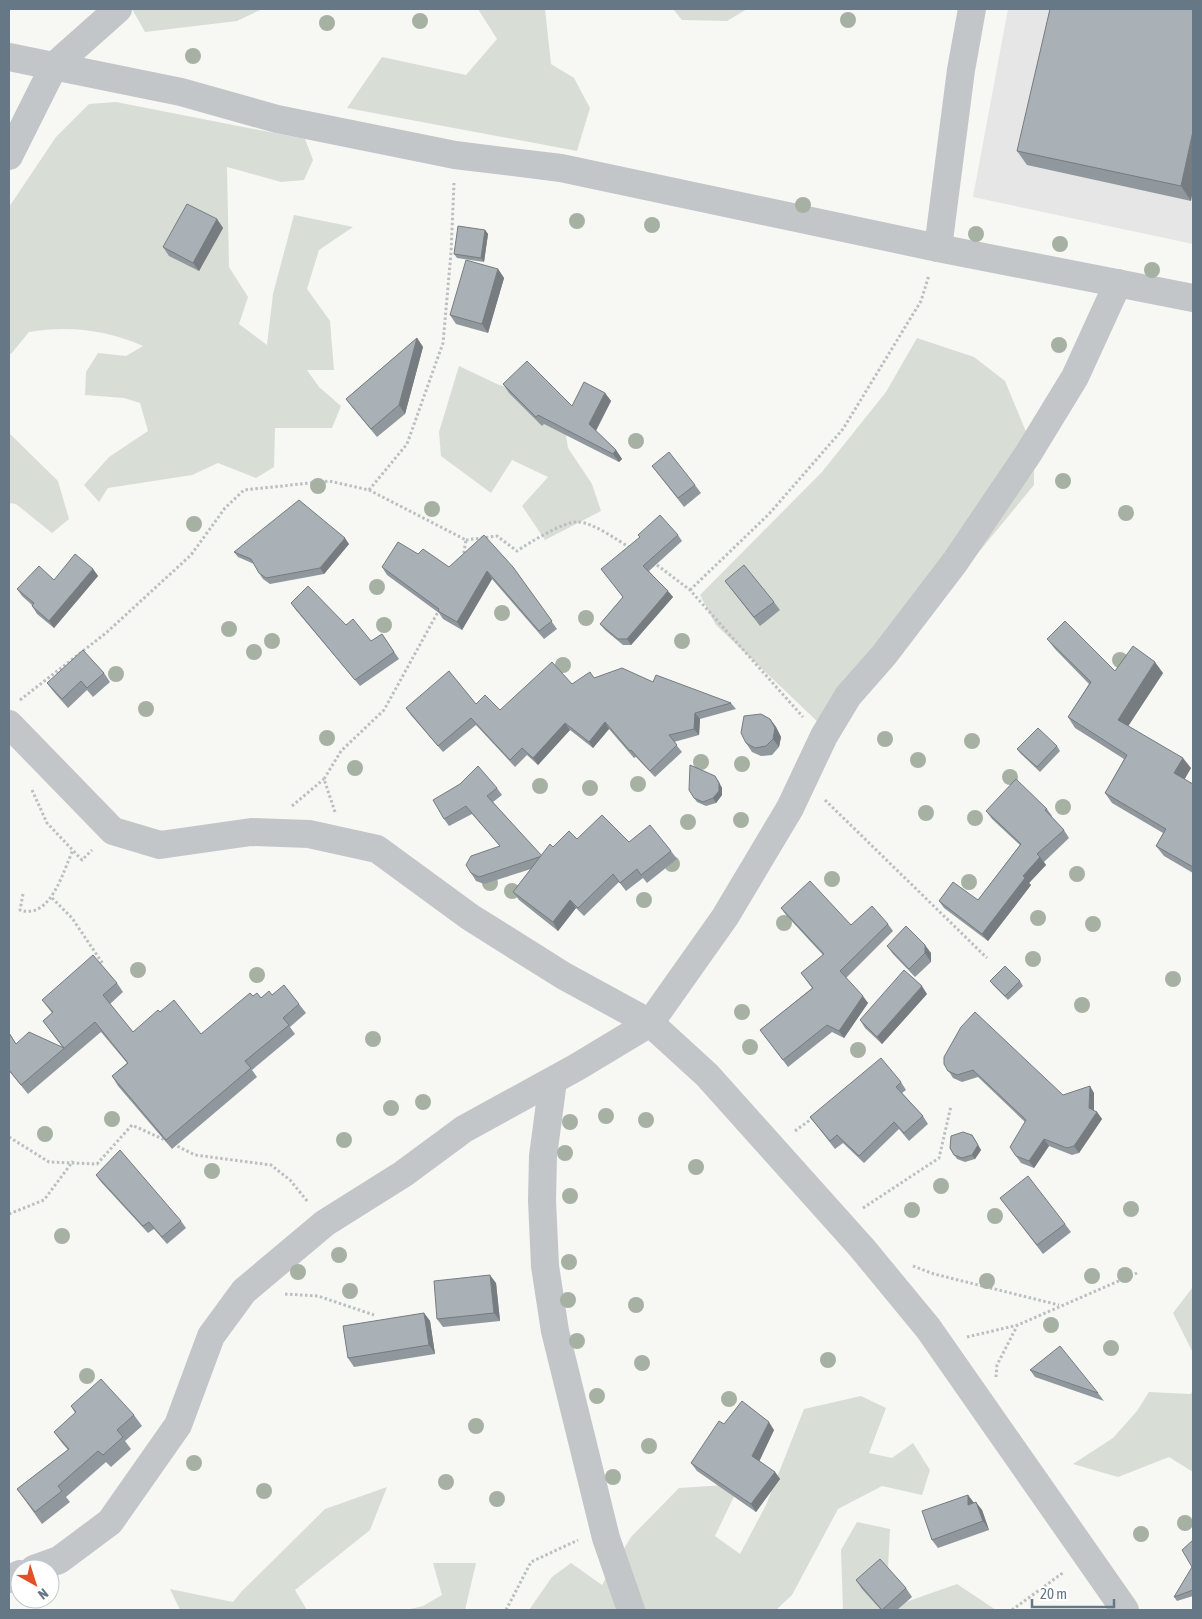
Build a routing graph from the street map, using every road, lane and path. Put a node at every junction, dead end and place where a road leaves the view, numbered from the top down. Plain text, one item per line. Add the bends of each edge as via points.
1 (118, 9) edge
2 (972, 9) edge
3 (9, 57) edge
4 (54, 66) junction
5 (455, 154) junction
6 (9, 156) edge
7 (938, 248) junction
8 (1118, 283) junction
9 (1193, 298) edge
10 (369, 490) junction
11 (466, 540) junction
12 (639, 553) edge
13 (646, 557) edge
14 (462, 560) edge
15 (690, 590) junction
16 (441, 607) edge
17 (12, 714) edge
18 (824, 736) junction
19 (805, 780) junction
20 (346, 844) junction
21 (73, 850) dead end
22 (23, 894) dead end
23 (52, 898) junction
24 (987, 958) dead end
25 (103, 964) edge
26 (650, 1023) junction
27 (553, 1081) junction
28 (951, 1106) dead end
29 (818, 1114) edge
30 (9, 1137) edge
31 (772, 1148) junction
32 (74, 1161) junction
33 (9, 1214) edge
34 (325, 1223) junction
35 (841, 1223) junction
36 (907, 1264) dead end
37 (1138, 1273) dead end
38 (244, 1291) junction
39 (1060, 1306) junction
40 (374, 1314) dead end
41 (1018, 1325) junction
42 (928, 1328) junction
43 (994, 1420) junction
44 (604, 1528) junction
45 (1086, 1555) junction
46 (60, 1559) edge
47 (506, 1610) edge
48 (630, 1610) edge
49 (1012, 1610) edge
50 (1125, 1610) edge

1 - 4 street
2 - 7 street
3 - 4 street
4 - 5 street via 181,92 277,119
4 - 6 street
5 - 7 street via 561,168
5 - 10 path via 452,253 443,343 406,444
7 - 8 street
7 - 15 path via 921,302 843,429 769,514
8 - 9 street
8 - 18 street via 1075,377 1028,454 954,562 884,655 848,696
10 - 11 path
10 - 17 path via 329,481 244,490 225,508 191,555 106,633 27,693
11 - 12 path via 497,536 517,551 567,524 578,522
11 - 14 path
13 - 15 path
15 - 18 path
16 - 20 path via 384,710 341,751 324,779
17 - 20 street via 113,831 160,845 251,832 309,834
18 - 19 street
19 - 24 path
19 - 26 street via 725,917
20 - 26 street via 377,850 478,922 564,976
21 - 23 path
22 - 23 path via 20,910 28,913
23 - 25 path via 72,918
26 - 27 street
26 - 31 street via 707,1075
27 - 34 street via 464,1129 403,1174
27 - 44 street via 543,1156 545,1266 554,1331
28 - 35 path via 939,1158
29 - 31 path
30 - 32 path via 49,1162
31 - 35 street
32 - 33 path via 44,1200
32 - 34 path via 98,1164 132,1125 195,1154 271,1166 290,1180
34 - 38 street
35 - 42 street
36 - 39 path
37 - 39 path
38 - 40 path via 318,1296
38 - 46 street via 211,1336 178,1425 110,1522
39 - 41 path
41 - 42 path via 970,1337
41 - 43 path via 996,1365
42 - 43 street
43 - 45 street
44 - 47 path via 531,1562
44 - 48 street
45 - 49 path
45 - 50 street

